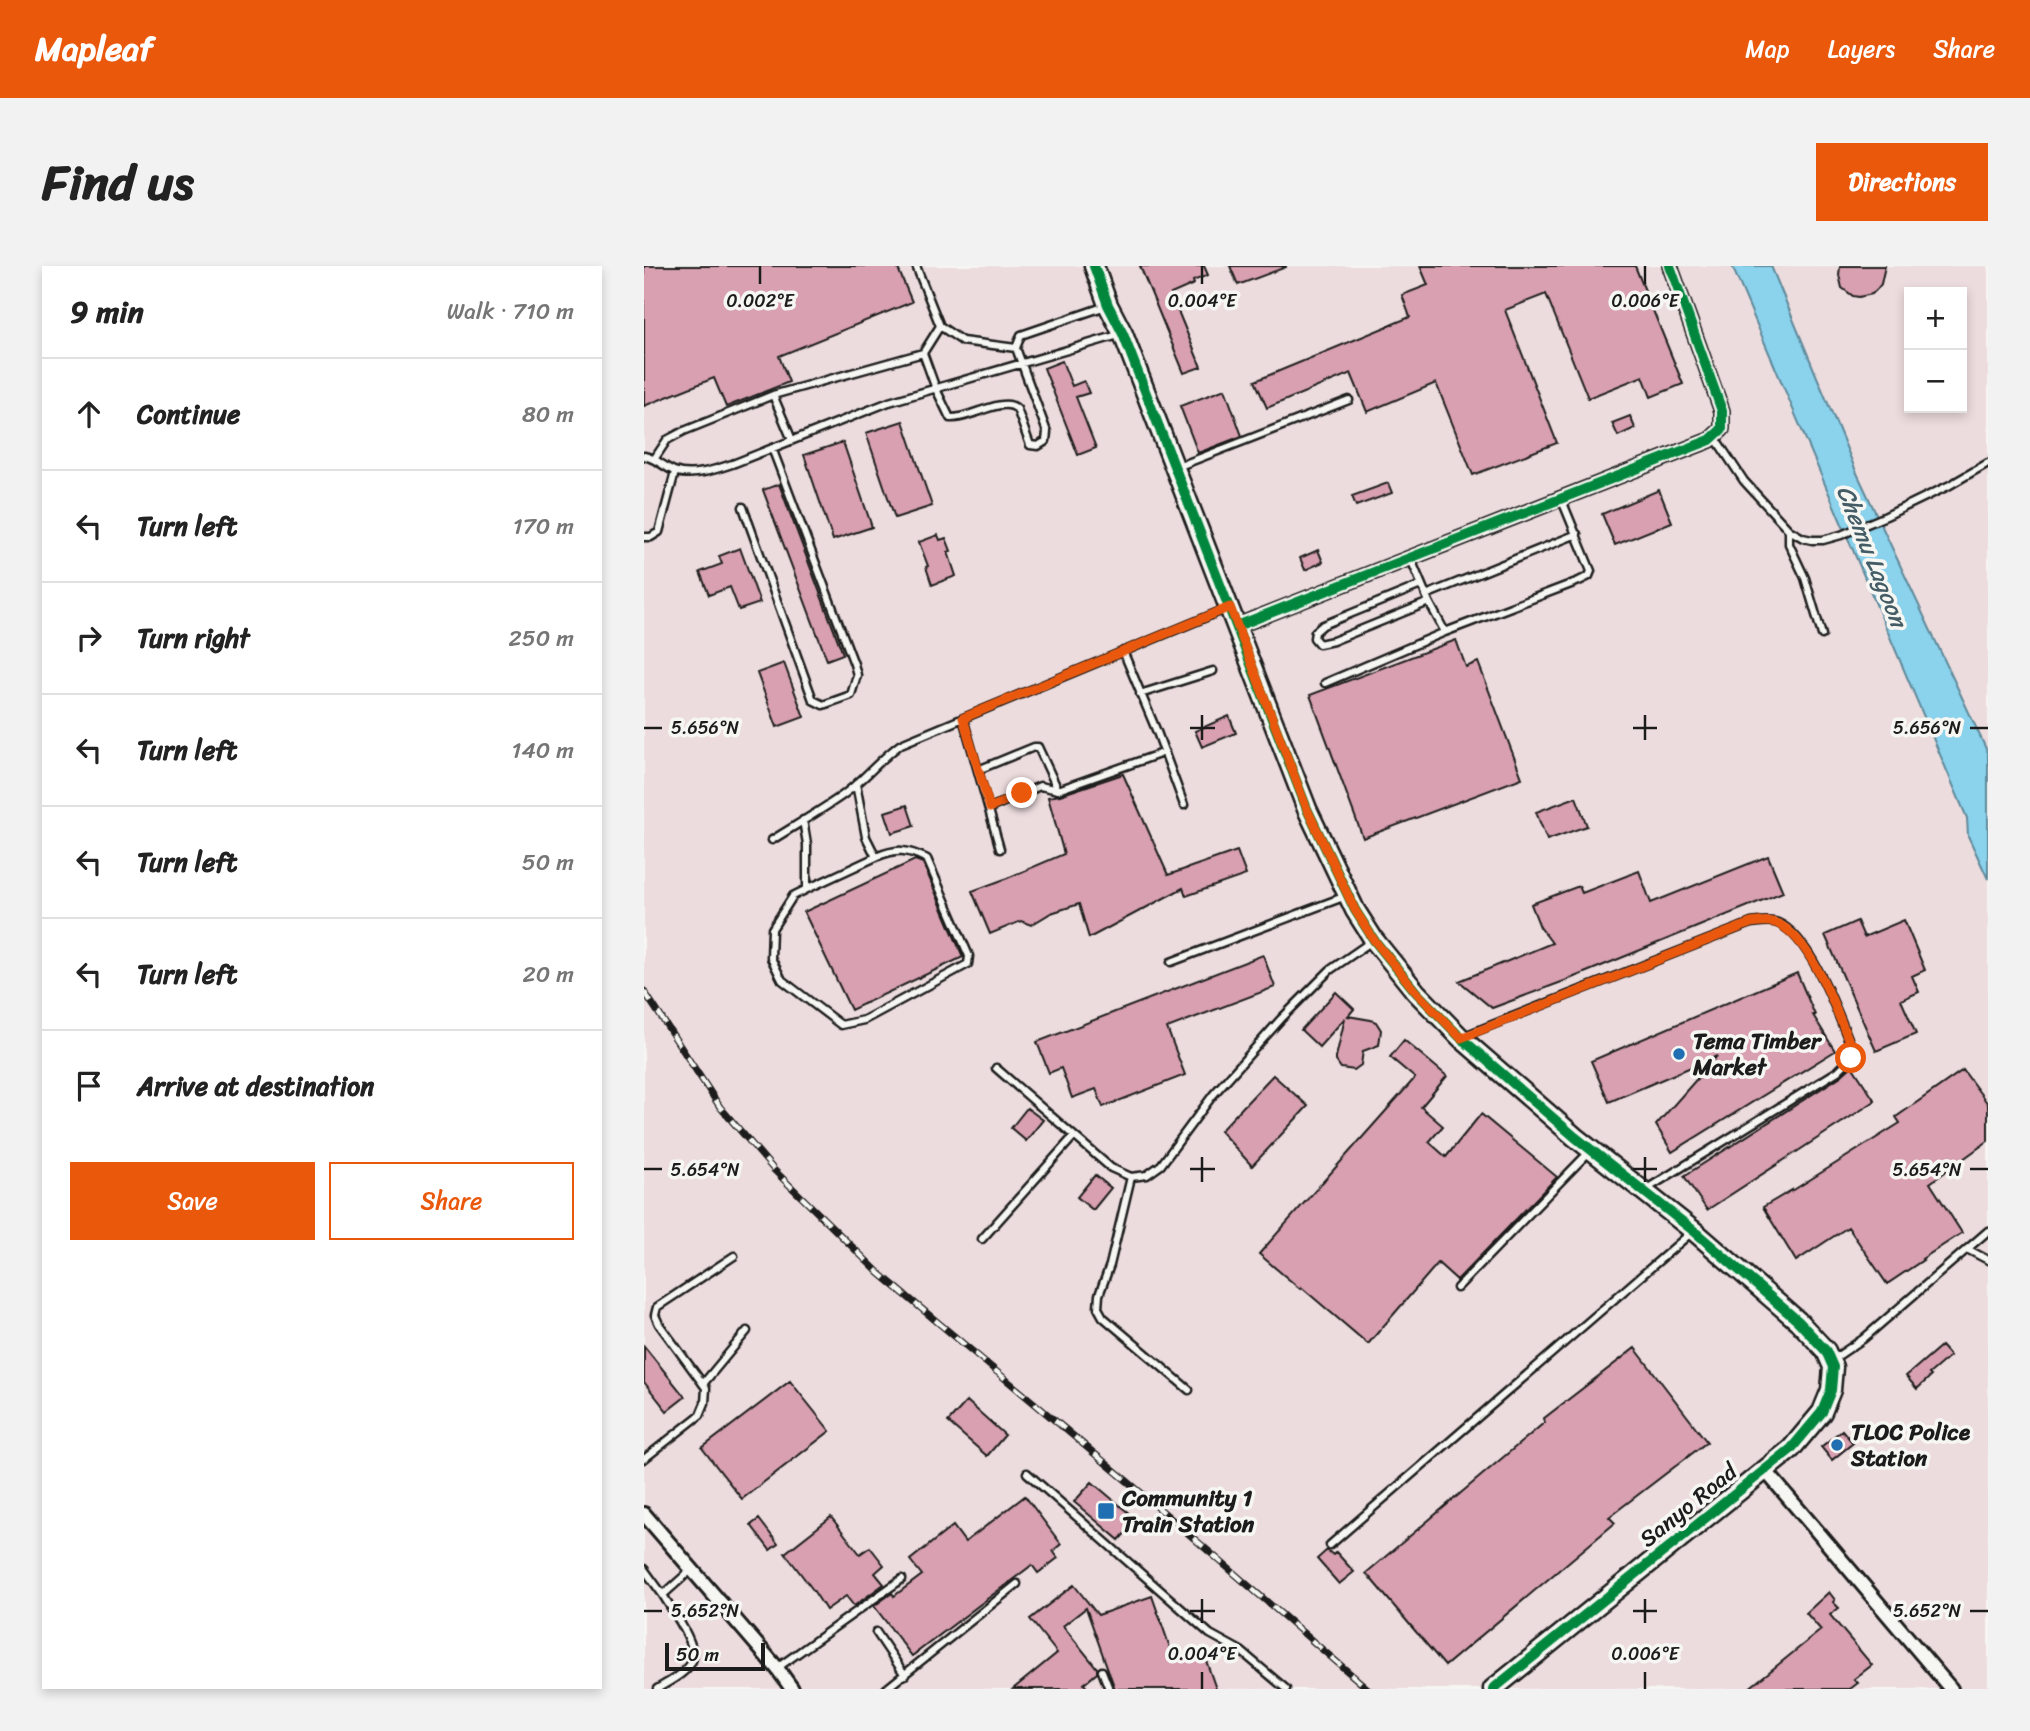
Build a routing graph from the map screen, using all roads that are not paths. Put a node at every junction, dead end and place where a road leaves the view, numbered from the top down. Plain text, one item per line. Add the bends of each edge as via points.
1 (916, 266) edge
2 (1094, 266) edge
3 (1670, 266) edge
4 (1108, 305) junction
5 (940, 326) junction
6 (1123, 334) junction
7 (1016, 348) junction
8 (923, 353) junction
9 (1022, 362) junction
10 (936, 389) junction
11 (773, 396) junction
12 (1349, 400) dead end
13 (1714, 436) junction
14 (792, 440) junction
15 (772, 449) junction
16 (644, 456) edge
17 (655, 458) junction
18 (1988, 463) edge
19 (1175, 468) junction
20 (675, 472) junction
21 (1561, 498) junction
22 (744, 507) dead end
23 (1788, 530) junction
24 (1577, 534) junction
25 (644, 537) edge
26 (1410, 557) junction
27 (1422, 584) junction
28 (1428, 598) junction
29 (1230, 607) junction
30 (1237, 626) junction
31 (1445, 632) junction
32 (1822, 635) dead end
33 (1123, 651) junction
34 (1213, 671) dead end
35 (1325, 683) dead end
36 (1140, 694) junction
37 (963, 718) junction
38 (1165, 752) junction
39 (978, 770) junction
40 (856, 784) junction
41 (1058, 790) junction
42 (1184, 805) dead end
43 (990, 808) junction
44 (803, 820) junction
45 (772, 840) dead end
46 (1000, 849) dead end
47 (876, 857) junction
48 (807, 889) junction
49 (1348, 895) junction
50 (1374, 940) junction
51 (1171, 962) dead end
52 (1461, 1038) junction
53 (996, 1068) dead end
54 (1074, 1136) junction
55 (1592, 1150) junction
56 (1131, 1177) junction
57 (1644, 1191) junction
58 (1694, 1231) junction
59 (1988, 1231) edge
60 (982, 1239) dead end
61 (1967, 1249) junction
62 (734, 1256) dead end
63 (1988, 1260) edge
64 (1457, 1288) dead end
65 (747, 1331) dead end
66 (1830, 1362) junction
67 (703, 1384) junction
68 (1189, 1390) dead end
69 (644, 1459) edge
70 (1765, 1470) junction
71 (1027, 1473) dead end
72 (644, 1514) edge
73 (1330, 1545) dead end
74 (644, 1569) edge
75 (691, 1570) junction
76 (902, 1579) dead end
77 (1017, 1584) dead end
78 (663, 1595) junction
79 (876, 1632) dead end
80 (777, 1668) junction
81 (1102, 1671) dead end
82 (905, 1675) junction
83 (657, 1689) edge
84 (792, 1689) edge
85 (886, 1689) edge
86 (1109, 1689) edge
87 (1286, 1689) edge
88 (1493, 1689) edge
89 (1951, 1689) edge

1 - 5 lane
2 - 4 street
3 - 13 street via 1722,411 1722,429
4 - 6 street
4 - 7 lane via 1021,335
5 - 7 lane via 962,341
5 - 8 lane
6 - 9 lane
6 - 19 street
7 - 9 lane
8 - 10 lane
8 - 11 lane
9 - 10 lane
9 - 10 lane via 1047,432 1038,446 1030,445 1013,405 1004,403 950,418
10 - 14 lane
11 - 14 lane
11 - 17 lane via 684,431 667,440
12 - 19 lane
13 - 21 street
13 - 23 lane via 1744,481
14 - 15 lane
15 - 20 lane via 711,471
15 - 22 lane via 854,664 857,675 852,695 823,705 813,700
16 - 17 lane
17 - 20 lane
18 - 23 lane via 1840,535 1812,540
19 - 29 street
20 - 25 lane via 659,532
21 - 24 lane
21 - 26 street
23 - 32 lane
24 - 28 lane
24 - 31 lane via 1589,576
26 - 27 lane
26 - 30 street
27 - 28 lane
27 - 28 lane via 1323,625 1314,638 1320,644 1333,641
28 - 31 lane
29 - 30 street
29 - 33 lane
30 - 49 street via 1307,809
31 - 35 lane
33 - 36 lane
33 - 37 lane
34 - 36 lane
36 - 38 lane
37 - 39 lane
37 - 40 lane via 901,744
38 - 41 lane
38 - 42 lane
39 - 41 lane via 1038,747
39 - 43 lane
40 - 44 lane
40 - 47 lane via 866,837
41 - 43 lane via 1040,786
43 - 46 lane
44 - 45 lane
44 - 48 lane
47 - 48 lane
47 - 48 lane via 891,850 912,851 927,859 969,956 968,964 955,972 864,1020 841,1025 782,980 771,958 772,929 793,896
49 - 50 street
49 - 51 lane
50 - 52 street
50 - 56 lane via 1330,970 1281,1019 1213,1095 1161,1165 1147,1175
52 - 55 street
52 - 57 lane via 1751,923 1781,925 1820,972 1851,1046 1851,1058 1838,1071
53 - 54 lane
54 - 56 lane via 1111,1168
54 - 60 lane
55 - 57 street
55 - 64 lane
56 - 68 lane via 1098,1308
57 - 58 street
58 - 66 street via 1798,1321 1826,1350
58 - 73 lane
59 - 61 lane
61 - 63 lane
61 - 66 lane
62 - 67 lane via 665,1300 655,1315
65 - 67 lane
66 - 70 street, Sanyo Road via 1831,1391 1822,1412 1791,1449
67 - 69 lane via 705,1403 700,1415
70 - 88 street, Sanyo Road
70 - 89 street
71 - 87 lane via 1210,1634 1241,1651
72 - 75 street
74 - 78 lane
75 - 78 lane
75 - 80 street
76 - 80 lane
77 - 82 lane
78 - 83 lane via 692,1646 693,1660
79 - 82 lane
80 - 84 street
81 - 86 lane
82 - 85 lane

